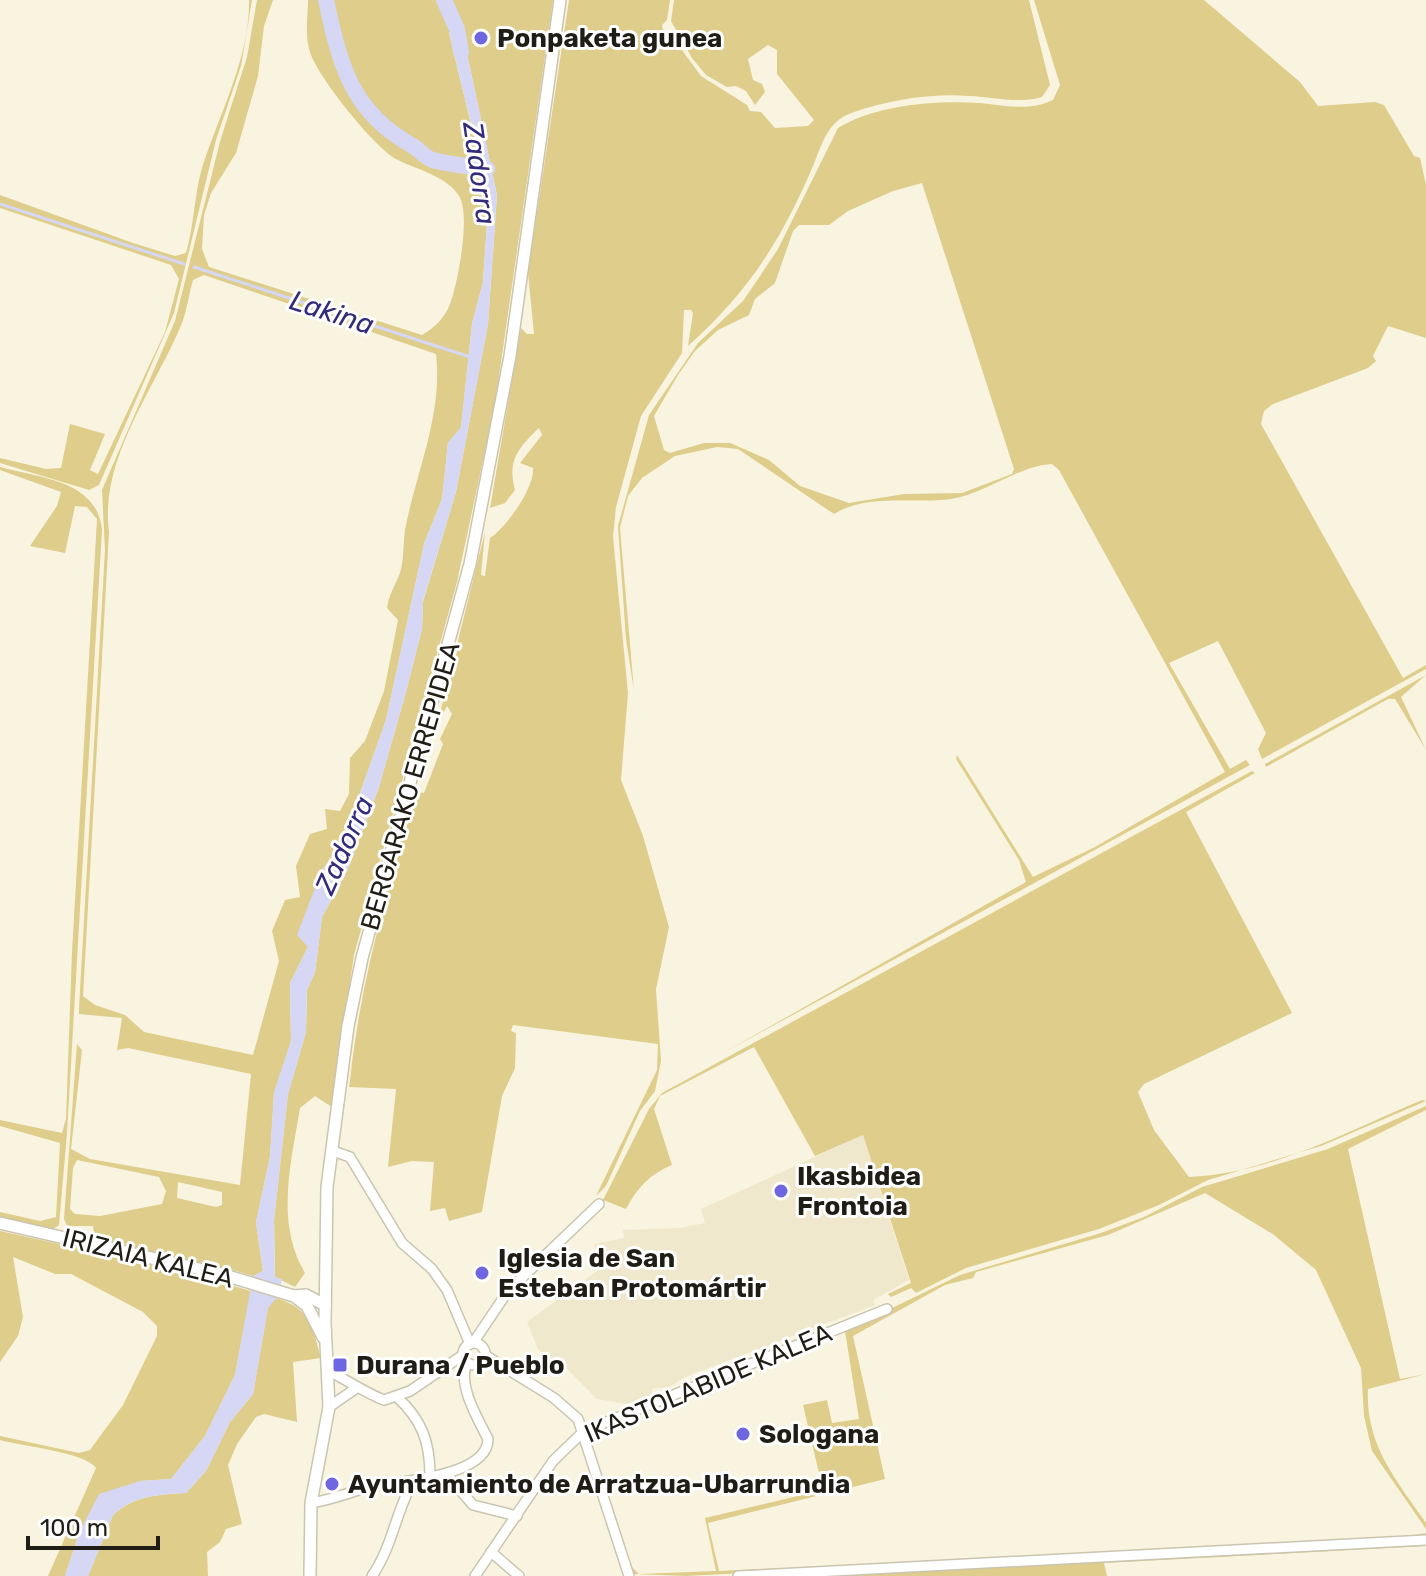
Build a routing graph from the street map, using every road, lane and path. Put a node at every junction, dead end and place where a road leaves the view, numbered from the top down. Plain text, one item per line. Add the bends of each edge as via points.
1 (560, 0) edge
2 (333, 1151) junction
3 (599, 1204) dead end
4 (0, 1223) edge
5 (325, 1279) junction
6 (309, 1301) junction
7 (325, 1305) junction
8 (887, 1309) dead end
9 (326, 1343) junction
10 (471, 1344) junction
11 (485, 1355) junction
12 (465, 1359) junction
13 (328, 1371) junction
14 (355, 1389) junction
15 (397, 1397) junction
16 (329, 1407) junction
17 (584, 1431) junction
18 (447, 1475) junction
19 (430, 1476) junction
20 (413, 1481) junction
21 (311, 1503) junction
22 (517, 1516) junction
23 (1426, 1540) edge
24 (491, 1552) junction
25 (310, 1576) edge
26 (372, 1576) edge
27 (475, 1576) edge
28 (519, 1576) edge
29 (629, 1576) edge
30 (738, 1576) edge

1 - 2 street, BERGARAKO ERREPIDEA via 492,457 462,596 356,980
2 - 5 street, BERGARAKO ERREPIDEA
2 - 10 street via 350,1157 402,1243 432,1269
3 - 10 street via 508,1291
4 - 6 street, IRIZAIA KALEA via 221,1274
5 - 6 street
5 - 7 street, BERGARAKO ERREPIDEA
6 - 7 street, IRIZAIA KALEA
6 - 9 street
7 - 9 street, BERGARAKO ERREPIDEA
8 - 17 street, IKASTOLABIDE KALEA
9 - 13 street, BERGARAKO ERREPIDEA
10 - 11 street via 482,1347
10 - 12 street
11 - 12 street via 478,1365
11 - 17 street via 567,1408
12 - 15 street
12 - 18 street via 470,1401 488,1447 482,1456
13 - 14 street
13 - 16 street, BERGARAKO ERREPIDEA
14 - 15 street via 384,1400
14 - 16 street
15 - 19 street via 415,1414 425,1434
16 - 21 street, BERGARAKO ERREPIDEA
17 - 22 street, IKASTOLABIDE KALEA via 553,1461
17 - 29 street
18 - 19 street
18 - 22 street via 473,1505
19 - 20 street
20 - 21 street
20 - 26 street
21 - 25 street, BERGARAKO ERREPIDEA
22 - 24 street, IKASTOLABIDE KALEA
23 - 30 street
24 - 27 street, IKASTOLABIDE KALEA
24 - 28 street

